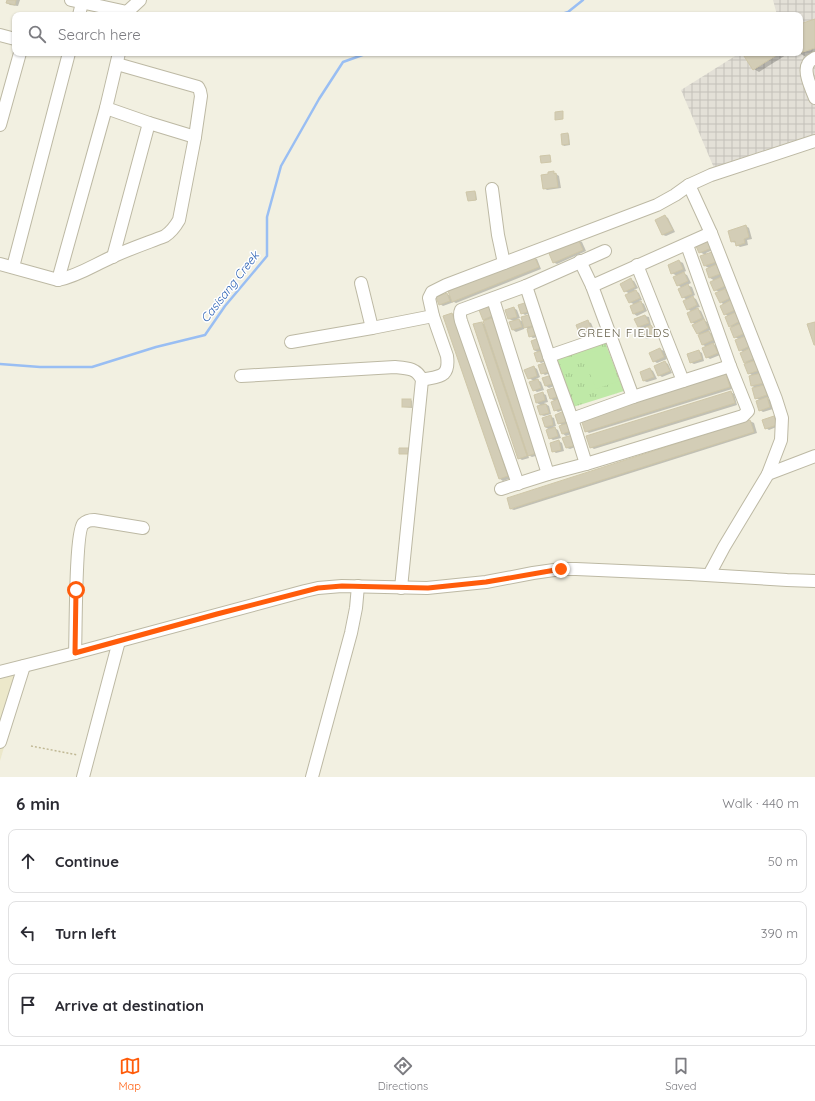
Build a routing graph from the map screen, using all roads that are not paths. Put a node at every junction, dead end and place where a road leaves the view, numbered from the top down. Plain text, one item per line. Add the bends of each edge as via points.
1 (140, 0) edge
2 (76, 1) edge
3 (78, 12) edge
4 (122, 12) edge
5 (127, 12) edge
6 (0, 35) edge
7 (12, 38) edge
8 (19, 56) edge
9 (68, 56) edge
10 (118, 58) edge
11 (815, 58) edge
12 (5, 85) edge
13 (815, 98) edge
14 (106, 108) junction
15 (149, 123) junction
16 (0, 125) edge
17 (195, 137) junction
18 (815, 142) edge
19 (689, 185) junction
20 (492, 189) dead end
21 (712, 233) junction
22 (687, 245) junction
23 (605, 251) dead end
24 (113, 257) junction
25 (580, 261) junction
26 (504, 263) junction
27 (0, 264) edge
28 (637, 265) junction
29 (13, 267) junction
30 (58, 280) junction
31 (361, 283) dead end
32 (526, 286) junction
33 (592, 286) junction
34 (493, 299) junction
35 (432, 316) junction
36 (372, 328) junction
37 (610, 335) junction
38 (291, 342) dead end
39 (549, 356) junction
40 (730, 366) junction
41 (241, 376) dead end
42 (422, 380) junction
43 (683, 380) junction
44 (633, 397) junction
45 (572, 419) junction
46 (815, 456) edge
47 (586, 464) junction
48 (548, 474) junction
49 (768, 474) junction
50 (518, 484) junction
51 (501, 489) dead end
52 (143, 528) dead end
53 (709, 575) junction
54 (815, 580) edge
55 (358, 586) junction
56 (401, 588) junction
57 (119, 641) junction
58 (75, 653) junction
59 (24, 666) junction
60 (0, 672) edge
61 (0, 742) edge
62 (83, 777) edge
63 (312, 777) edge

1 - 5 street
2 - 3 street
2 - 4 street
6 - 7 street
8 - 12 street
9 - 29 street
10 - 14 street
10 - 17 street via 198,87 201,96
11 - 13 street via 807,66 809,84
12 - 16 street
14 - 15 street
14 - 30 street
15 - 17 street
15 - 24 street
17 - 24 street via 176,226 165,236
18 - 19 street via 711,175
19 - 21 street
19 - 26 street via 657,205
20 - 26 street
21 - 22 street
21 - 49 street via 782,418 781,440
22 - 28 street
22 - 40 street
23 - 25 street
24 - 30 street
25 - 32 street
25 - 33 street
26 - 35 street via 432,292 429,298
27 - 29 street
28 - 33 street
28 - 43 street
29 - 30 street
31 - 36 street
32 - 34 street
32 - 39 street
33 - 37 street
34 - 48 street
34 - 50 street via 461,310 460,316
35 - 36 street
35 - 42 street via 448,362 442,375
36 - 38 street
37 - 39 street
37 - 44 street
39 - 45 street
40 - 43 street
40 - 47 street via 748,411 743,416
41 - 42 street via 395,367 416,371
42 - 56 street
43 - 44 street
44 - 45 street
45 - 47 street
46 - 49 street
47 - 48 street
48 - 50 street
49 - 53 street
50 - 51 street
52 - 58 street via 88,520 80,529
53 - 54 street
53 - 56 street via 561,569 486,582
55 - 56 street
55 - 57 street via 329,586 305,591
55 - 63 street via 351,633
57 - 58 street
57 - 62 street
58 - 59 street
59 - 60 street
59 - 61 street

